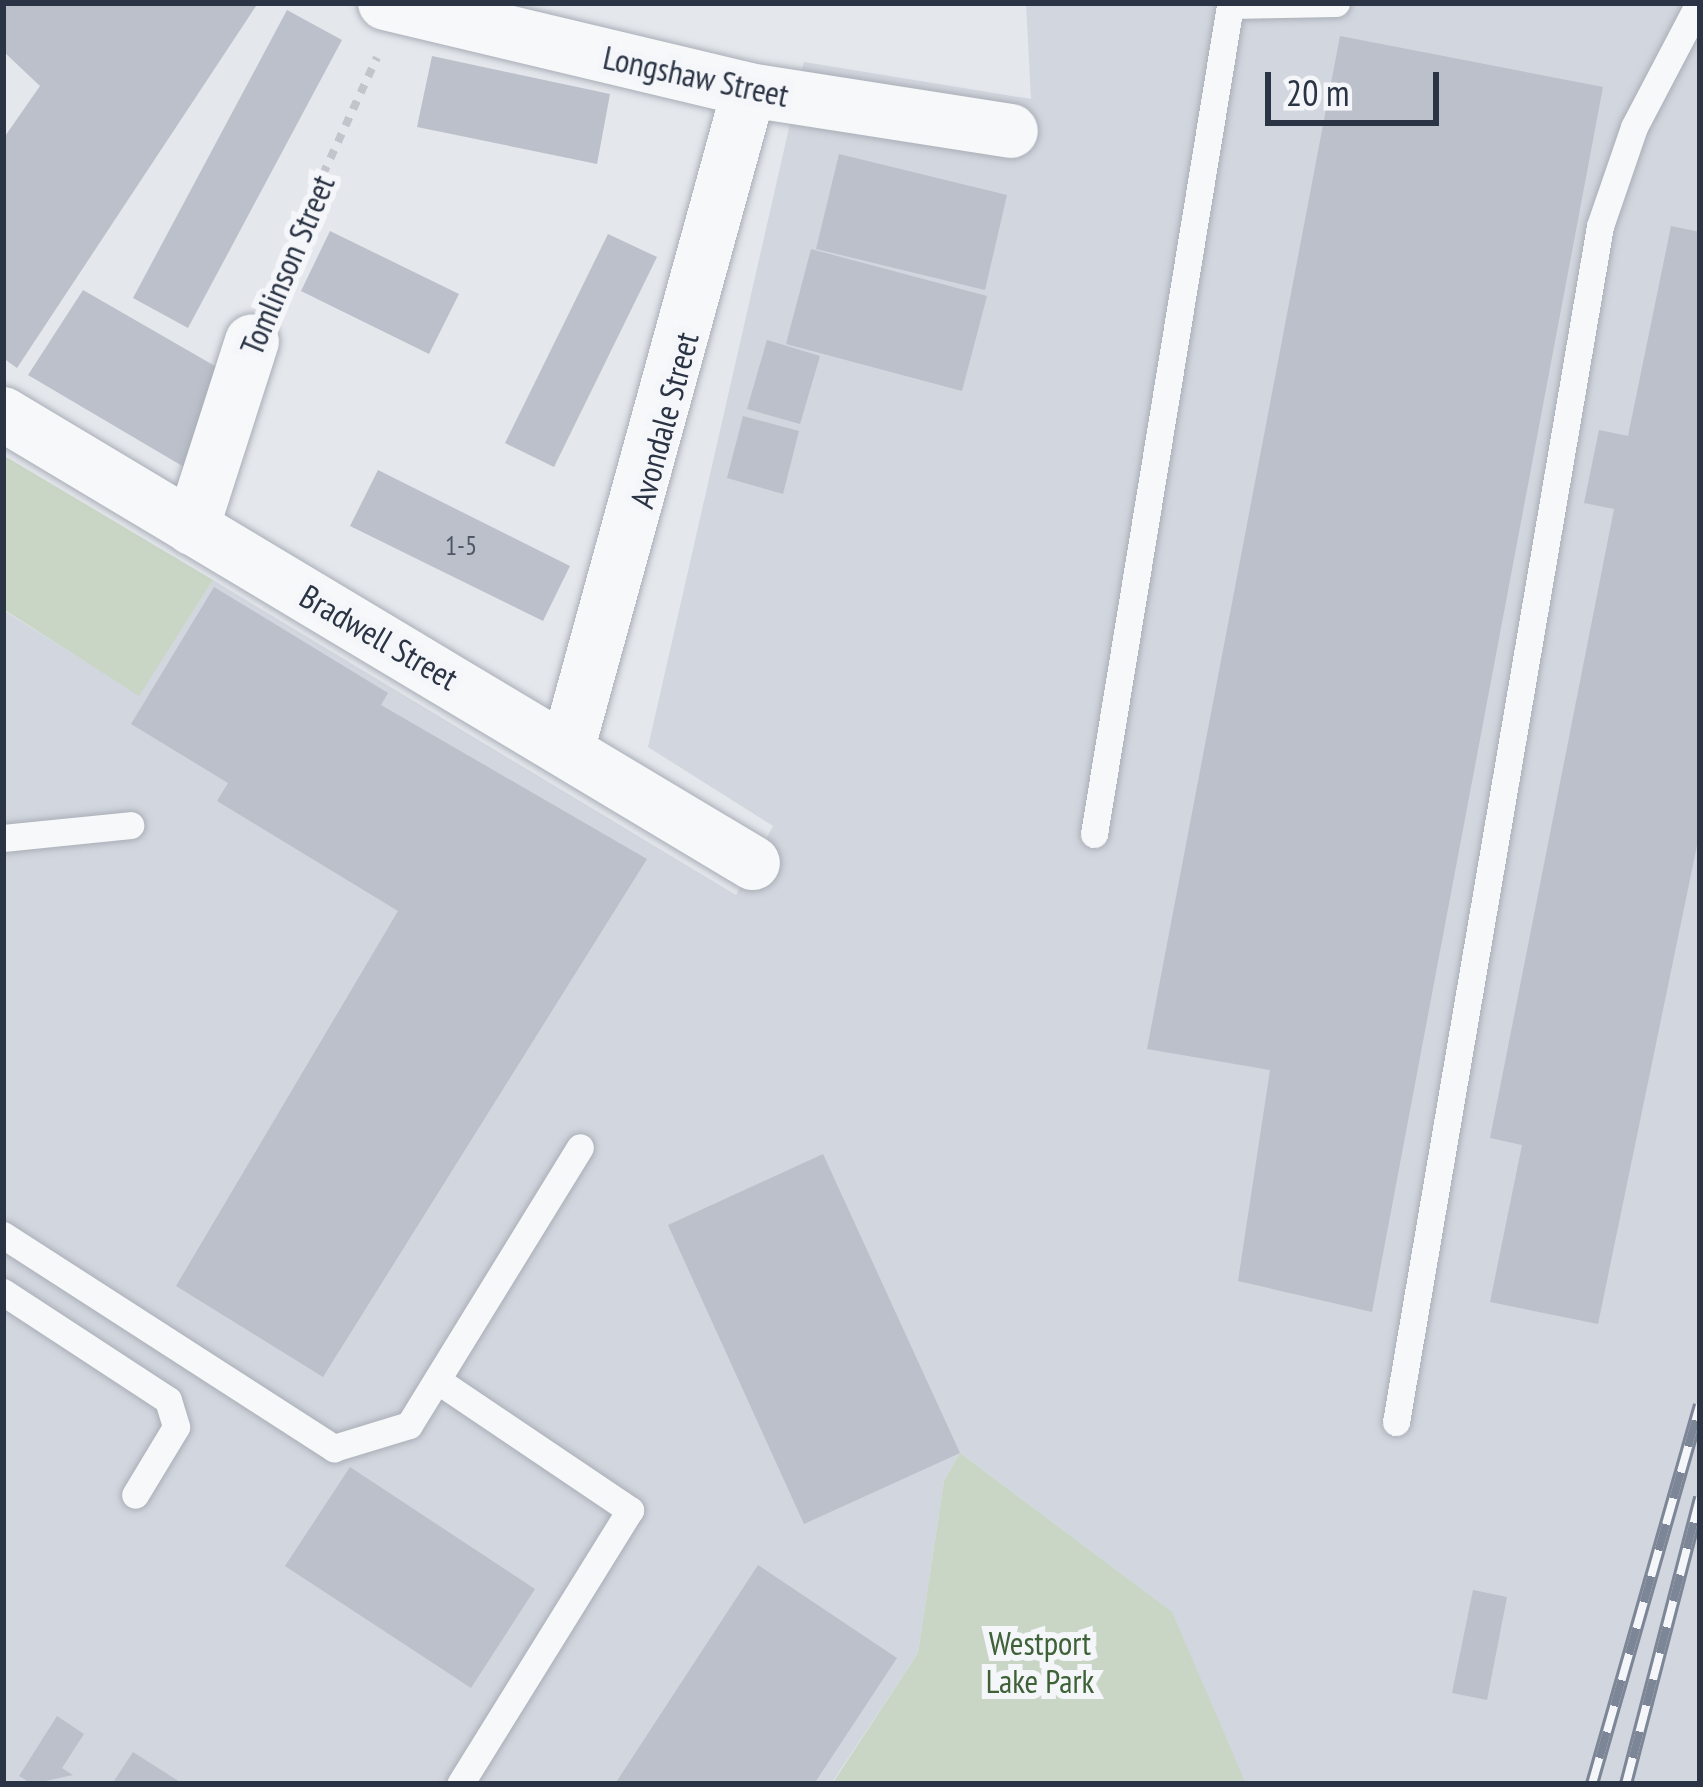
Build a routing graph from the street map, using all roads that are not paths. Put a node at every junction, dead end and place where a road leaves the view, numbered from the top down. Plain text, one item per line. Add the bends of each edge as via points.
1 (1336, 3) edge
2 (1699, 3) edge
3 (392, 6) edge
4 (749, 90) junction
5 (1011, 131) dead end
6 (252, 341) road end
7 (3, 414) edge
8 (192, 528) junction
9 (568, 747) junction
10 (130, 825) dead end
11 (1094, 834) dead end
12 (3, 838) edge
13 (753, 863) dead end
14 (580, 1147) dead end
15 (3, 1235) edge
16 (3, 1292) edge
17 (436, 1380) junction
18 (1396, 1422) dead end
19 (135, 1495) dead end
20 (460, 1784) edge

1 - 11 lane via 1230,5
2 - 18 lane via 1634,127 1600,226
3 - 4 street, Longshaw Street
4 - 5 street, Longshaw Street
4 - 9 street, Avondale Street
6 - 8 street, Tomlinson Street
7 - 8 street, Bradwell Street
8 - 9 street, Bradwell Street
9 - 13 street, Bradwell Street
10 - 12 lane
14 - 17 lane
15 - 17 lane via 334,1448 409,1425
16 - 19 lane via 168,1400 176,1427
17 - 20 lane via 630,1510

